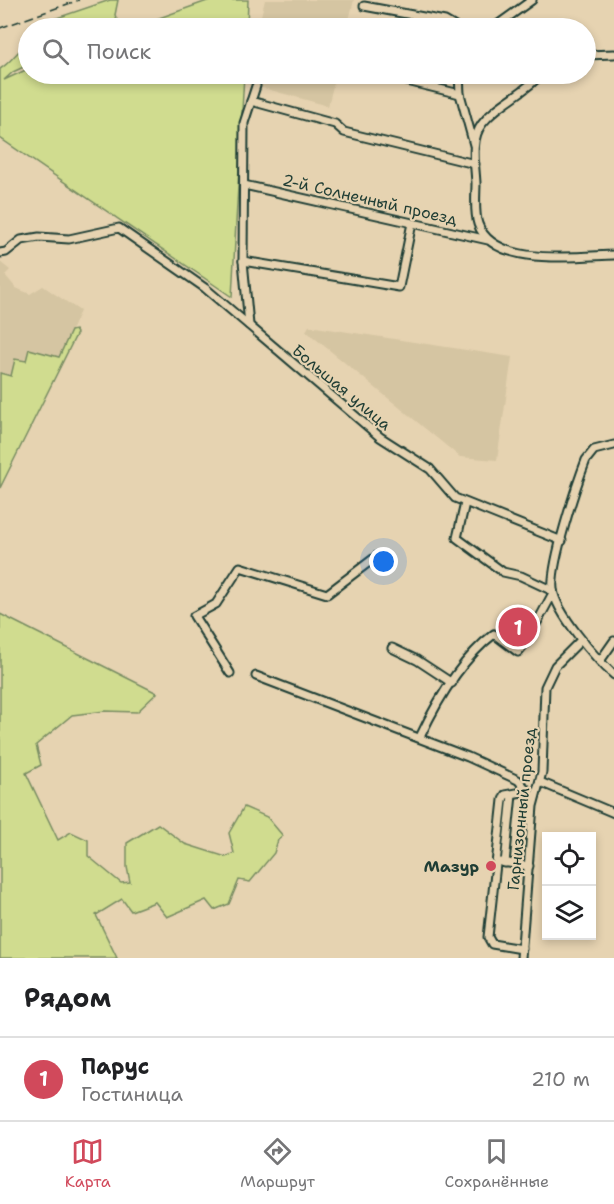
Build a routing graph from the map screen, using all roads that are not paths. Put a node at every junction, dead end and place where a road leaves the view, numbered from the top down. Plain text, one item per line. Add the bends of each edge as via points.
1 (516, 0) edge
2 (531, 0) edge
3 (364, 6) dead end
4 (521, 8) junction
5 (429, 18) edge
6 (507, 18) edge
7 (614, 54) edge
8 (596, 55) edge
9 (419, 84) edge
10 (460, 84) edge
11 (532, 84) edge
12 (256, 86) dead end
13 (460, 94) junction
14 (252, 101) junction
15 (474, 145) junction
16 (475, 164) junction
17 (244, 186) junction
18 (412, 223) junction
19 (488, 240) junction
20 (0, 253) edge
21 (614, 255) edge
22 (243, 261) junction
23 (249, 325) junction
24 (614, 445) edge
25 (465, 503) junction
26 (562, 541) junction
27 (377, 556) dead end
28 (553, 592) junction
29 (581, 640) junction
30 (614, 641) edge
31 (392, 648) dead end
32 (600, 661) junction
33 (230, 673) dead end
34 (614, 675) edge
35 (256, 676) dead end
36 (452, 683) junction
37 (420, 737) junction
38 (540, 782) junction
39 (528, 791) junction
40 (512, 795) junction
41 (534, 798) junction
42 (614, 813) edge
43 (497, 862) junction
44 (505, 863) junction
45 (529, 866) junction
46 (522, 949) junction
47 (521, 958) edge

1 - 4 street
2 - 4 street
3 - 5 street
4 - 6 street
7 - 8 street
9 - 13 street
10 - 13 street
11 - 15 street via 481,125
12 - 14 street
13 - 15 street
14 - 16 street via 335,124 344,132
14 - 17 street via 244,123
15 - 16 street
16 - 19 street via 478,224
17 - 18 street, 2-й Солнечный проезд
17 - 22 street
18 - 19 street, 2-й Солнечный проезд
18 - 22 street via 399,287
19 - 21 street, 2-й Солнечный проезд via 532,257
20 - 23 street, Большая улица via 21,240 69,239 118,228 205,288
22 - 23 street
23 - 25 street, Большая улица via 380,437 430,470 455,498
24 - 26 street via 594,450 586,460
25 - 26 street, Большая улица
25 - 28 street via 457,538 503,572
26 - 28 street
27 - 33 street via 327,594 240,567 216,604 194,616
28 - 29 street
28 - 36 street via 518,652 494,634 477,647
29 - 32 street
29 - 38 street, Гарнизонный проезд via 555,666 545,687
30 - 32 street
31 - 36 street
32 - 34 street
35 - 37 street
36 - 37 street
37 - 39 street via 518,780
38 - 41 street, Гарнизонный проезд
38 - 42 street
39 - 40 street
39 - 41 street
40 - 43 street via 505,795 503,800
40 - 44 street
41 - 45 street, Гарнизонный проезд
43 - 44 street
43 - 46 street via 488,940
44 - 45 street
45 - 46 street, Гарнизонный проезд
46 - 47 street, Гарнизонный проезд

